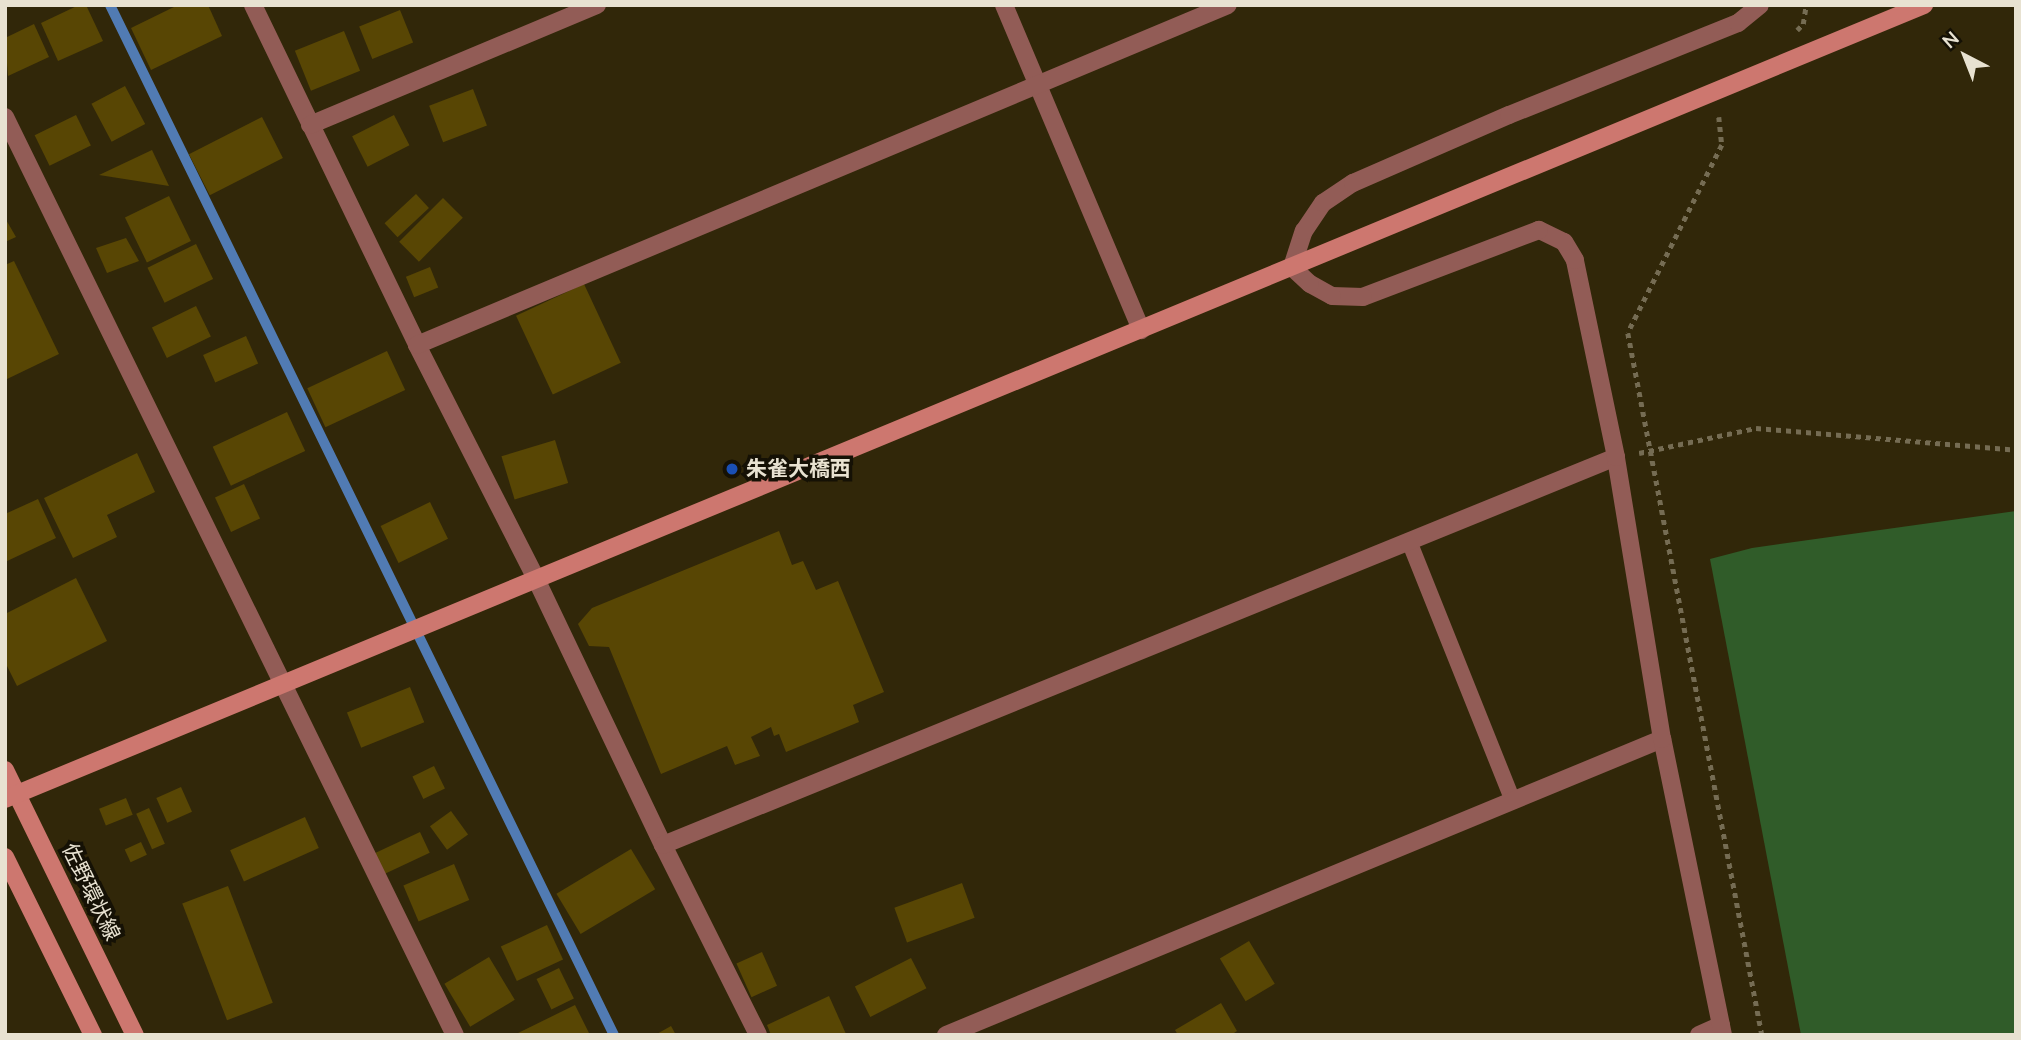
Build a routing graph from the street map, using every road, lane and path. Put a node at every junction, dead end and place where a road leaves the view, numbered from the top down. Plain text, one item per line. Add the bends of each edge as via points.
1 (253, 5) edge
2 (597, 5) edge
3 (1004, 5) edge
4 (1228, 5) edge
5 (1760, 5) edge
6 (1806, 5) edge
7 (1924, 5) edge
8 (1803, 24) dead end
9 (1036, 85) junction
10 (5, 117) edge
11 (1719, 117) dead end
12 (310, 125) junction
13 (1292, 267) junction
14 (1141, 330) junction
15 (416, 345) junction
16 (2016, 450) edge
17 (1651, 451) junction
18 (1616, 457) junction
19 (1409, 541) junction
20 (537, 581) junction
21 (284, 685) junction
22 (1662, 739) junction
23 (5, 770) edge
24 (11, 796) edge
25 (1513, 801) junction
26 (663, 845) junction
27 (5, 857) edge
28 (1722, 1030) edge
29 (93, 1035) edge
30 (135, 1035) edge
31 (454, 1035) edge
32 (758, 1035) edge
33 (946, 1035) edge
34 (1699, 1035) edge
35 (1762, 1035) edge

1 - 12 street
2 - 12 street
3 - 9 street
4 - 9 street
5 - 13 street via 1738,23 1353,183 1322,203 1304,231
6 - 8 path
7 - 13 street
9 - 14 street
9 - 15 street
10 - 21 street
11 - 17 path via 1722,145 1628,333
12 - 15 street
13 - 14 street
13 - 18 street via 1332,296 1363,297 1539,230 1564,242 1575,261
14 - 20 street
15 - 20 street
16 - 17 path via 1756,428
17 - 18 path
17 - 35 path
18 - 19 street
18 - 22 street
19 - 25 lane
19 - 26 street
20 - 21 street
20 - 26 street
21 - 24 street
21 - 31 street
22 - 25 street
22 - 28 street
23 - 24 street, 佐野環状線
24 - 30 street, 佐野環状線
25 - 33 street
26 - 32 street
27 - 29 street
28 - 34 street

